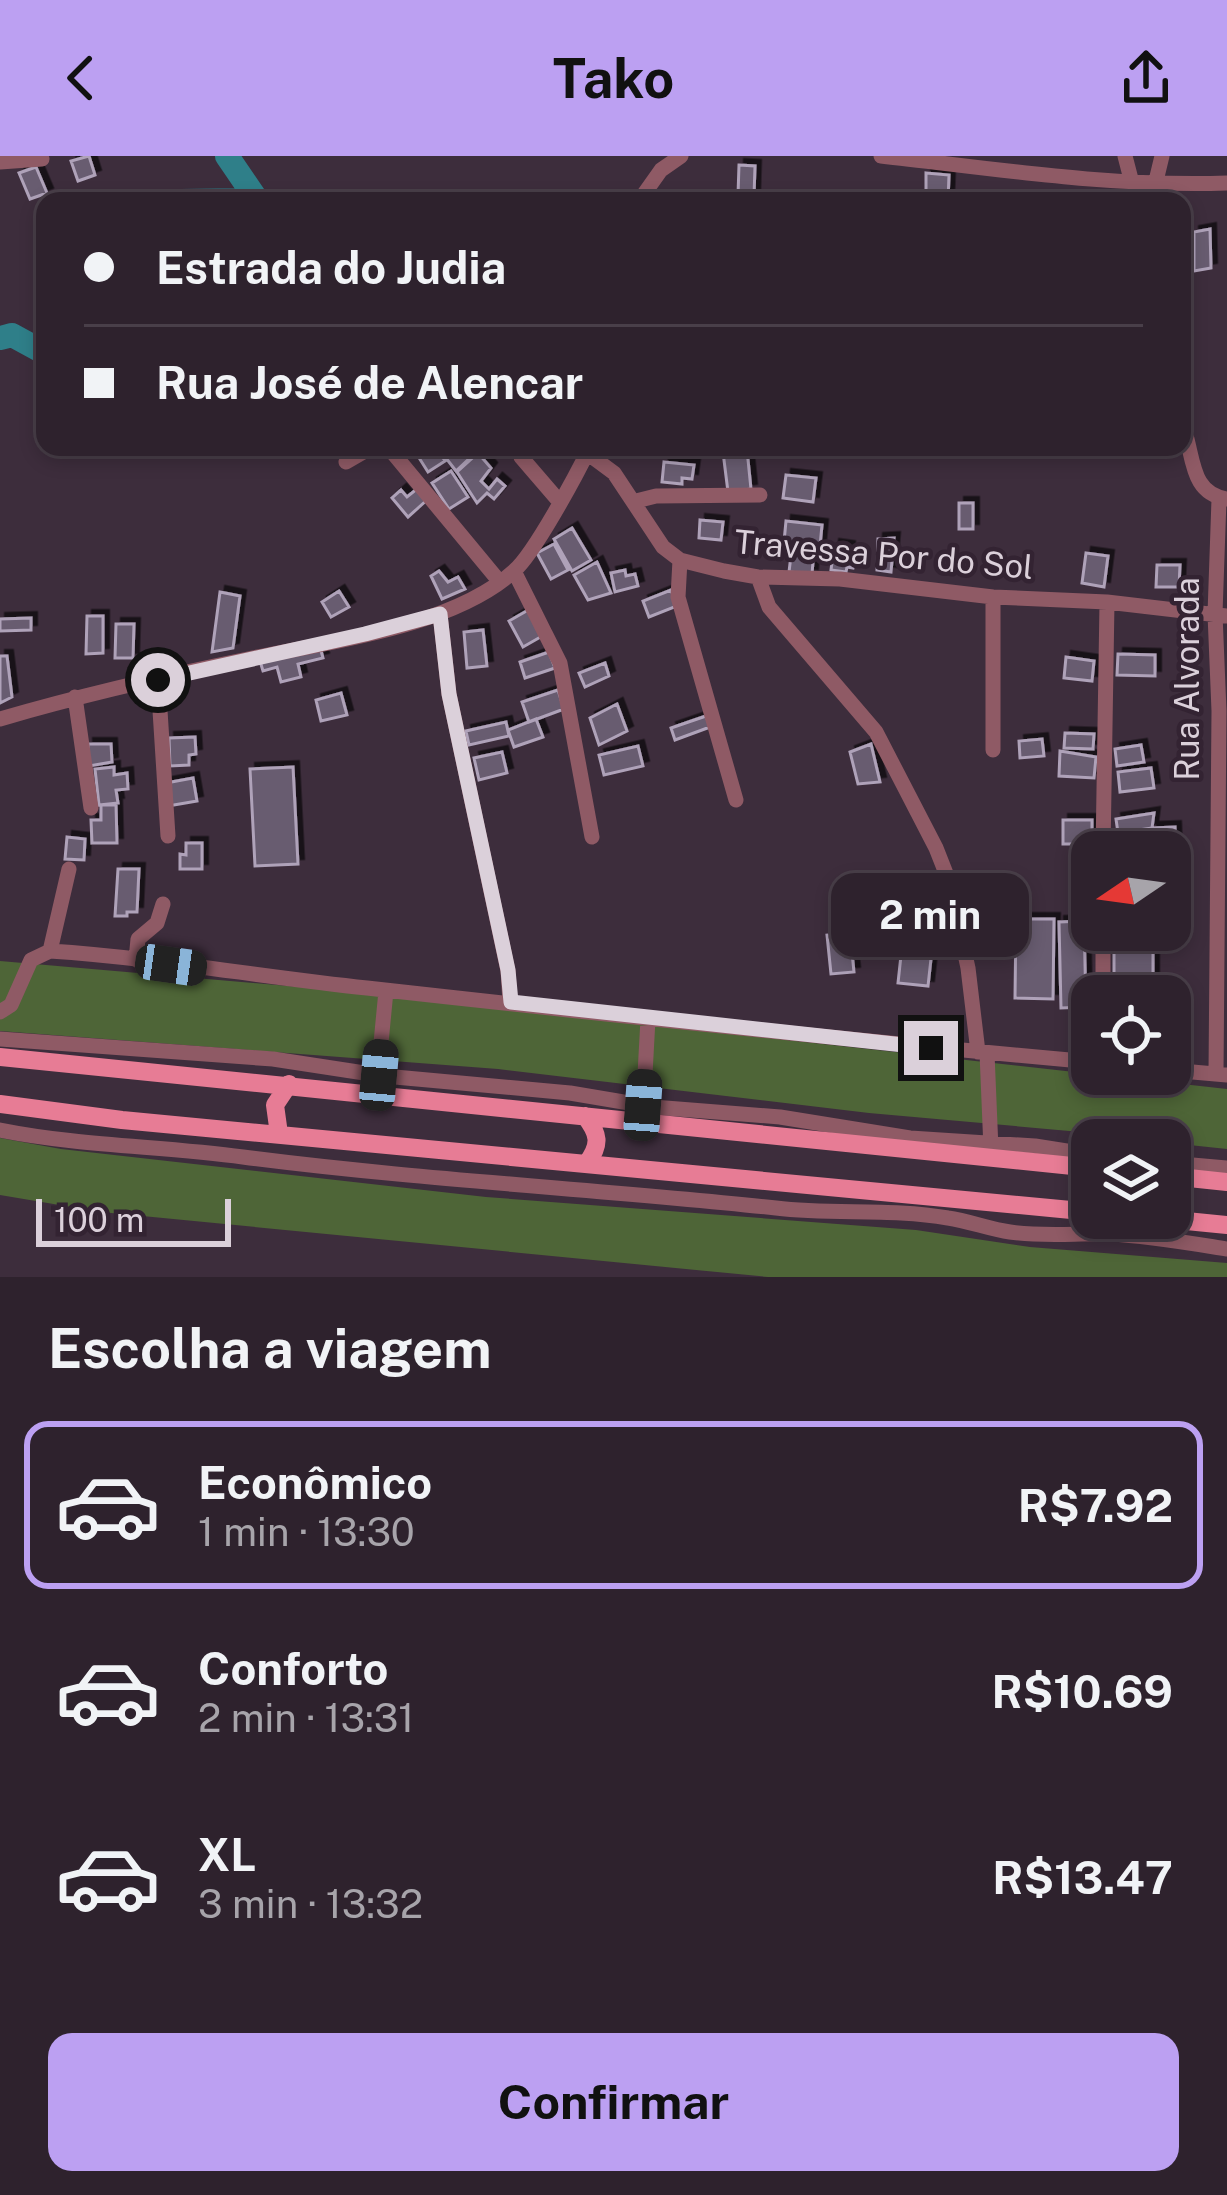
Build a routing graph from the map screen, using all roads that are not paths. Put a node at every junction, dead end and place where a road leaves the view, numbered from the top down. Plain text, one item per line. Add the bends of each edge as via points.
1 (681, 156) edge
2 (881, 156) edge
3 (1125, 156) edge
4 (1162, 156) edge
5 (42, 159) edge
6 (958, 161) edge
7 (0, 162) edge
8 (1132, 183) junction
9 (1227, 183) edge
10 (1155, 185) junction
11 (645, 192) edge
12 (356, 456) edge
13 (395, 456) edge
14 (585, 456) edge
15 (596, 456) edge
16 (1190, 456) edge
17 (521, 457) dead end
18 (346, 462) dead end
19 (760, 495) dead end
20 (1223, 499) edge
21 (558, 500) junction
22 (637, 501) junction
23 (680, 560) junction
24 (514, 571) junction
25 (758, 577) junction
26 (499, 581) junction
27 (993, 597) junction
28 (1107, 602) junction
29 (440, 614) junction
30 (1221, 615) edge
31 (158, 680) junction
32 (75, 697) junction
33 (0, 719) edge
34 (993, 751) dead end
35 (736, 800) dead end
36 (91, 808) dead end
37 (1103, 831) edge
38 (168, 836) dead end
39 (592, 838) dead end
40 (69, 869) dead end
41 (163, 904) dead end
42 (50, 951) junction
43 (136, 960) junction
44 (386, 991) junction
45 (511, 1002) junction
46 (0, 1012) edge
47 (648, 1018) junction
48 (0, 1039) edge
49 (982, 1053) junction
50 (0, 1057) edge
51 (1071, 1060) edge
52 (1191, 1072) edge
53 (1221, 1075) edge
54 (289, 1084) junction
55 (377, 1084) junction
56 (0, 1104) edge
57 (643, 1113) junction
58 (585, 1116) junction
59 (0, 1130) edge
60 (279, 1134) junction
61 (991, 1150) junction
62 (1071, 1154) edge
63 (587, 1163) junction
64 (1071, 1164) edge
65 (1191, 1165) edge
66 (1227, 1168) edge
67 (1191, 1178) edge
68 (1227, 1182) edge
69 (1071, 1210) edge
70 (1191, 1221) edge
71 (1227, 1225) edge
72 (1227, 1249) edge

1 - 11 street
2 - 6 street
3 - 8 street
4 - 10 street
5 - 7 street
6 - 8 street
8 - 10 street
9 - 10 street
12 - 18 street
13 - 26 street
14 - 21 street
15 - 22 street
16 - 20 street via 1198,484
17 - 21 street
19 - 22 street
20 - 30 street, Rua Alvorada
21 - 24 street
22 - 23 street via 663,547
23 - 25 street, Travessa Por do Sol
23 - 35 street via 678,597
24 - 26 street
24 - 39 street via 560,662
25 - 27 street, Travessa Por do Sol
25 - 49 street via 769,607 876,732 936,848 950,881
26 - 29 street
27 - 28 street, Travessa Por do Sol
27 - 34 street
28 - 30 street, Travessa Por do Sol
28 - 37 street
29 - 31 street
29 - 45 street
30 - 53 street, Rua Alvorada
31 - 32 street
31 - 38 street
32 - 33 street
32 - 36 street
40 - 42 street
41 - 43 street via 157,923 138,939
42 - 43 street
42 - 46 street via 31,960
43 - 44 street
44 - 45 street
44 - 55 street
45 - 47 street
47 - 49 street
47 - 57 street
48 - 55 street via 273,1059
49 - 51 street
49 - 61 street
50 - 54 main road
52 - 53 street
54 - 55 main road
54 - 60 main road via 275,1105
55 - 57 street via 570,1093
55 - 58 main road
56 - 60 main road
57 - 58 main road
57 - 61 main road
58 - 63 main road via 598,1137
59 - 72 street via 301,1166 901,1213 1010,1232
60 - 63 main road
61 - 62 street
61 - 64 main road
63 - 69 main road
65 - 66 street
67 - 68 main road
70 - 71 main road

